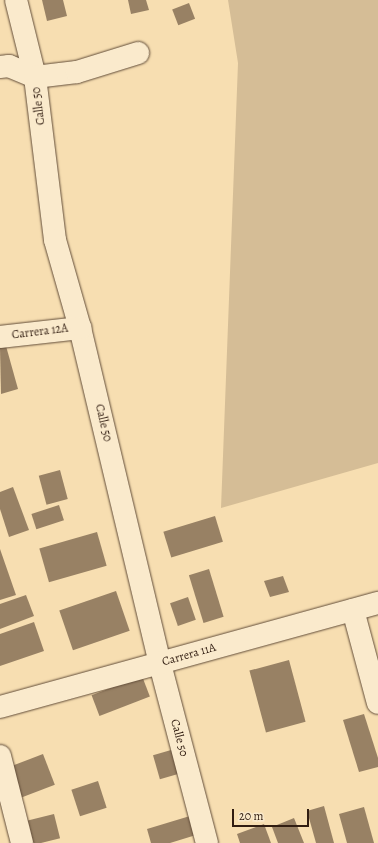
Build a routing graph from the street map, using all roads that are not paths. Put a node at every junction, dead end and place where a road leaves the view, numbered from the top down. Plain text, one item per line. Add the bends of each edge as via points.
1 (16, 0) edge
2 (138, 53) dead end
3 (0, 67) edge
4 (35, 77) junction
5 (80, 328) junction
6 (0, 337) edge
7 (378, 603) edge
8 (353, 610) junction
9 (160, 664) junction
10 (378, 703) edge
11 (0, 707) edge
12 (0, 756) edge
13 (22, 843) edge
14 (207, 843) edge

1 - 4 street, Calle 50
2 - 4 street via 77,72
3 - 4 street via 9,66
4 - 5 street, Calle 50 via 55,240
5 - 6 street, Carrera 12A
5 - 9 street, Calle 50
7 - 8 street, Carrera 11A
8 - 9 street, Carrera 11A
8 - 10 street
9 - 11 street, Carrera 11A
9 - 14 street, Calle 50
12 - 13 street

